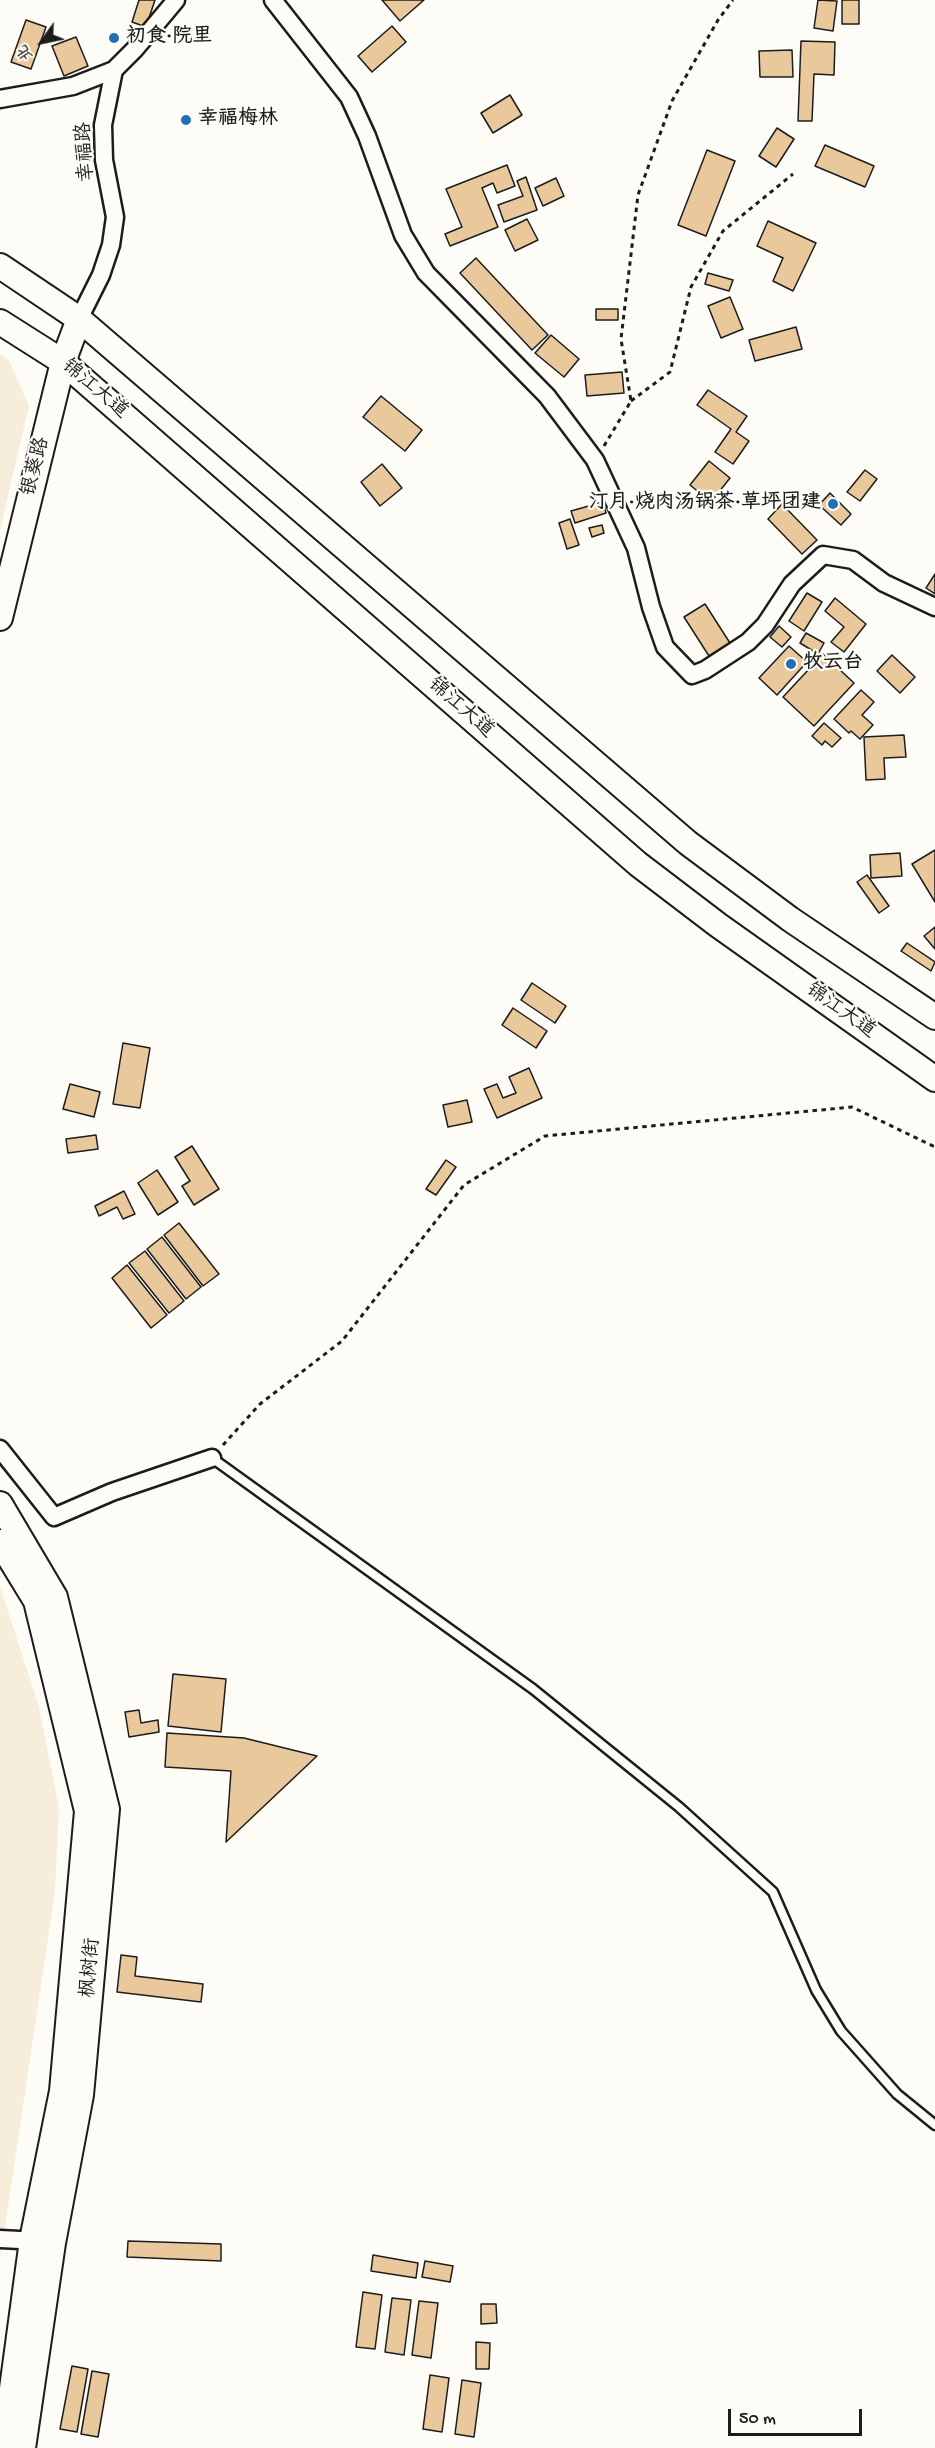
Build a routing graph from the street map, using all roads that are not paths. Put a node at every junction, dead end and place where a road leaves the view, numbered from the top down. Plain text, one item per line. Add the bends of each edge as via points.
1 (176, 0) edge
2 (273, 0) edge
3 (114, 70) junction
4 (0, 99) edge
5 (0, 266) edge
6 (79, 319) junction
7 (0, 322) edge
8 (63, 362) junction
9 (935, 607) edge
10 (0, 618) edge
11 (935, 1017) edge
12 (935, 1079) edge
13 (0, 1449) edge
14 (212, 1458) joint
15 (0, 1504) edge
16 (0, 1542) edge
17 (935, 2125) edge
18 (0, 2239) edge
19 (43, 2242) junction
20 (4, 2448) edge
21 (23, 2448) edge

1 - 3 street
2 - 9 street via 349,97 403,235 426,273 547,396 595,460 636,548 665,646 692,675 748,642 765,625 792,584 823,555 853,560 884,583
3 - 4 street via 73,86
3 - 6 street, 幸福路 via 103,125 104,160 115,217 101,275
5 - 6 main road
6 - 8 main road, 银葵路
6 - 11 main road via 688,843 790,919
7 - 8 main road, 锦江大道
8 - 10 main road, 银葵路
8 - 12 main road, 锦江大道 via 638,864
13 - 14 street via 54,1517 112,1492
14 - 17 lane via 533,1689 680,1807 773,1892 816,1990 841,2031 897,2094
15 - 19 main road, 枫树街 via 55,1596 107,1809 81,2095
16 - 19 main road, 枫树街 via 36,1601 87,1810 62,2091
18 - 19 street
19 - 20 main road, 枫树街
19 - 21 main road, 枫树街

